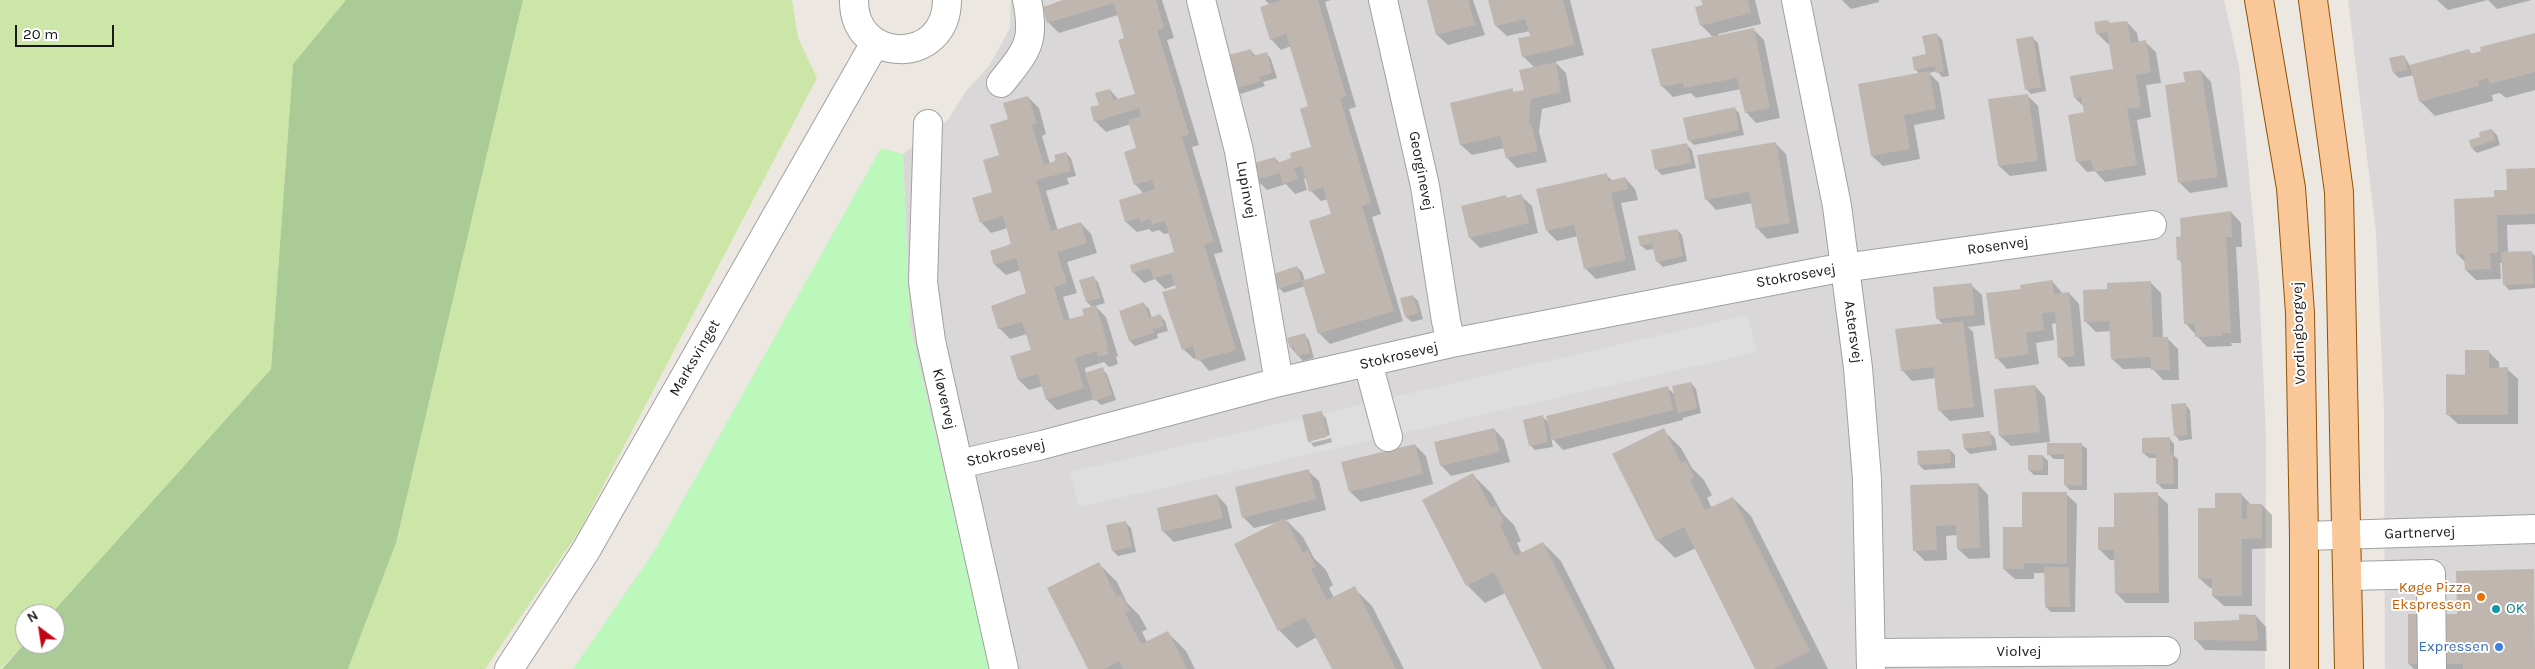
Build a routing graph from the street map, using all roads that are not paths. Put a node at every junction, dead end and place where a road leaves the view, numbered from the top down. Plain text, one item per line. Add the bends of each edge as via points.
1 (854, 0) edge
2 (947, 0) edge
3 (1027, 0) edge
4 (1201, 0) edge
5 (1383, 0) edge
6 (1796, 0) edge
7 (2259, 0) edge
8 (2313, 0) edge
9 (875, 43) junction
10 (1001, 83) dead end
11 (928, 124) dead end
12 (2152, 225) dead end
13 (1844, 268) junction
14 (1451, 343) junction
15 (1368, 363) junction
16 (1279, 382) junction
17 (1388, 438) dead end
18 (959, 464) junction
19 (2535, 528) edge
20 (2304, 536) junction
21 (2348, 536) junction
22 (2349, 576) junction
23 (2166, 651) dead end
24 (1985, 660) edge
25 (1872, 661) edge
26 (509, 669) edge
27 (1004, 669) edge
28 (2304, 669) edge
29 (2349, 669) edge
30 (2432, 669) edge

1 - 9 street via 857,22
2 - 9 street via 942,24 924,44 904,50 889,49
3 - 10 street via 1032,22 1027,50
4 - 16 street, Lupinvej via 1239,151
5 - 14 street, Georginevej via 1425,186
6 - 13 street, Astersvej via 1837,206
7 - 20 main road, Vordingborgvej via 2291,188 2300,313
8 - 21 main road via 2339,192
9 - 26 street, Marksvinget via 584,552
11 - 18 street, Kløvervej via 923,282 931,341
12 - 13 street, Rosenvej
13 - 14 street, Stokrosevej
13 - 25 street, Astersvej via 1858,368 1867,479
14 - 15 street, Stokrosevej
15 - 16 street, Stokrosevej
15 - 17 street
16 - 18 street, Stokrosevej
18 - 27 street, Kløvervej
19 - 21 street, Gartnervej
20 - 21 street, Gartnervej
20 - 28 main road, Vordingborgvej
21 - 22 main road
22 - 29 main road
22 - 30 street via 2431,574
23 - 24 street, Violvej
24 - 25 street, Violvej

